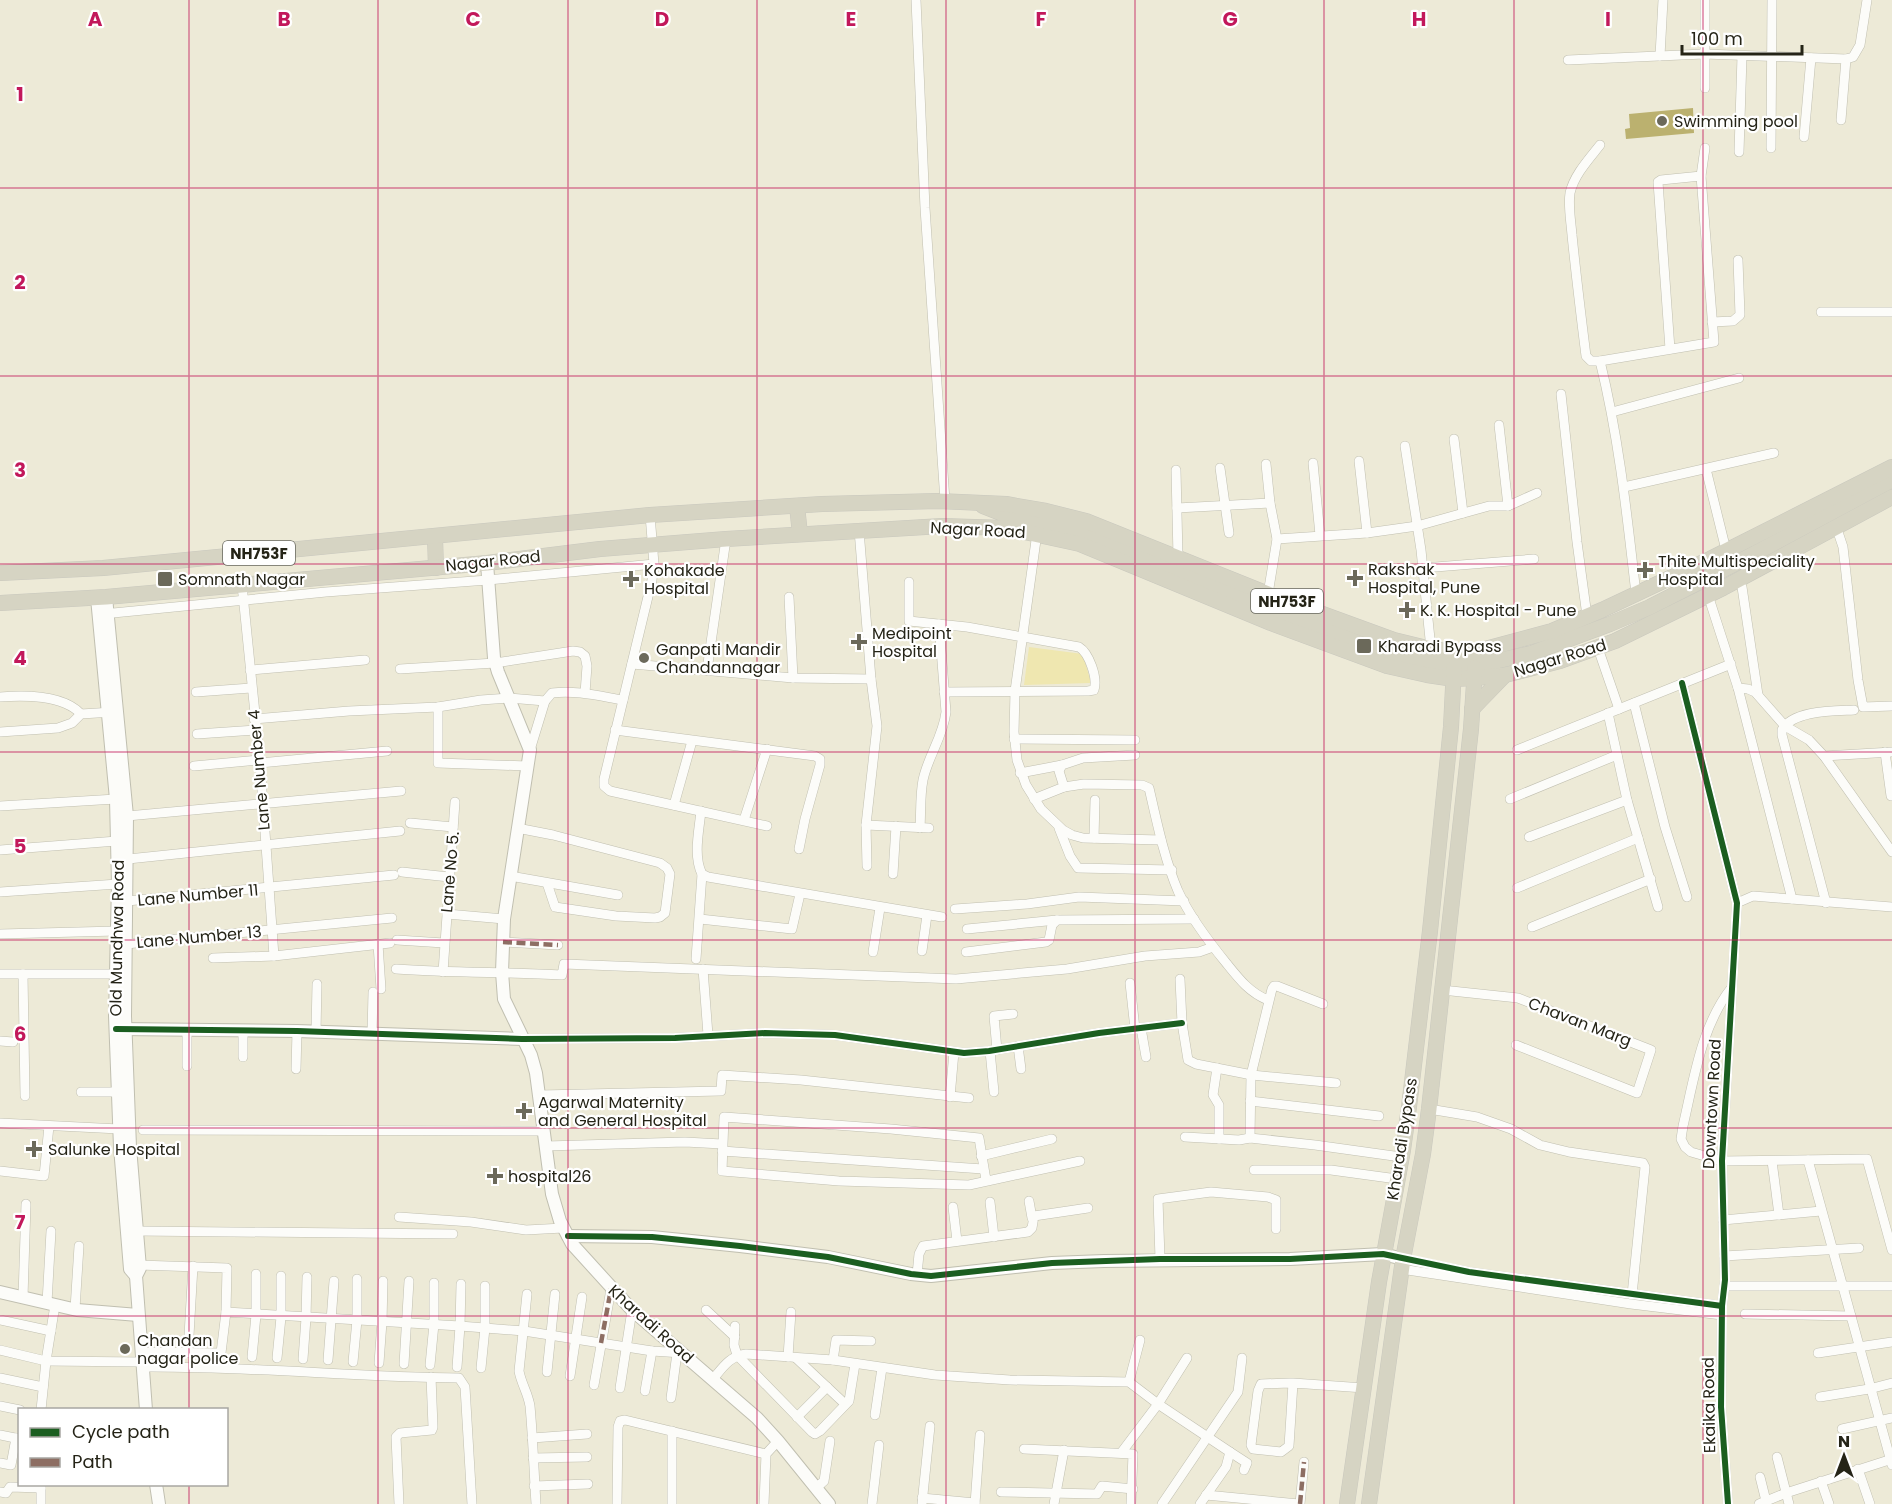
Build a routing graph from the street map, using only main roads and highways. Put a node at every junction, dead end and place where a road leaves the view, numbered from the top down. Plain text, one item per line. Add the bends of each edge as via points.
1 (1892, 467) edge
2 (1892, 480) edge
3 (1892, 497) edge
4 (976, 503) junction
5 (797, 506) junction
6 (800, 534) junction
7 (435, 537) junction
8 (436, 568) junction
9 (0, 573) edge
10 (0, 603) edge
11 (1454, 672) junction
12 (1475, 672) junction
13 (1505, 675) junction
14 (1473, 709) junction
15 (1347, 1504) edge
16 (1369, 1504) edge

1 - 4 highway, Nagar Road / NH753F via 1587,616 1552,631 1474,652 1431,649 1394,640 1086,521 1006,504
2 - 12 highway via 1650,607
3 - 13 highway, Nagar Road / NH753F via 1615,641
4 - 5 highway, Nagar Road / NH753F
4 - 11 highway via 1016,519 1103,540 1361,644
5 - 6 highway
5 - 7 highway, Nagar Road / NH753F via 650,515
6 - 8 highway, Nagar Road / NH753F via 653,544
6 - 11 highway, Nagar Road / NH753F via 942,526 1037,533 1080,544 1386,666 1427,675
7 - 8 highway
7 - 9 highway, Nagar Road / NH753F via 103,568
8 - 10 highway, Nagar Road / NH753F via 102,598
11 - 12 highway, Nagar Road / NH753F
11 - 15 highway, Kharadi Bypass via 1430,931 1401,1157 1382,1259
12 - 13 highway, Nagar Road / NH753F
12 - 14 highway, Kharadi Bypass
13 - 14 highway
14 - 16 highway, Kharadi Bypass via 1429,1109 1402,1264

